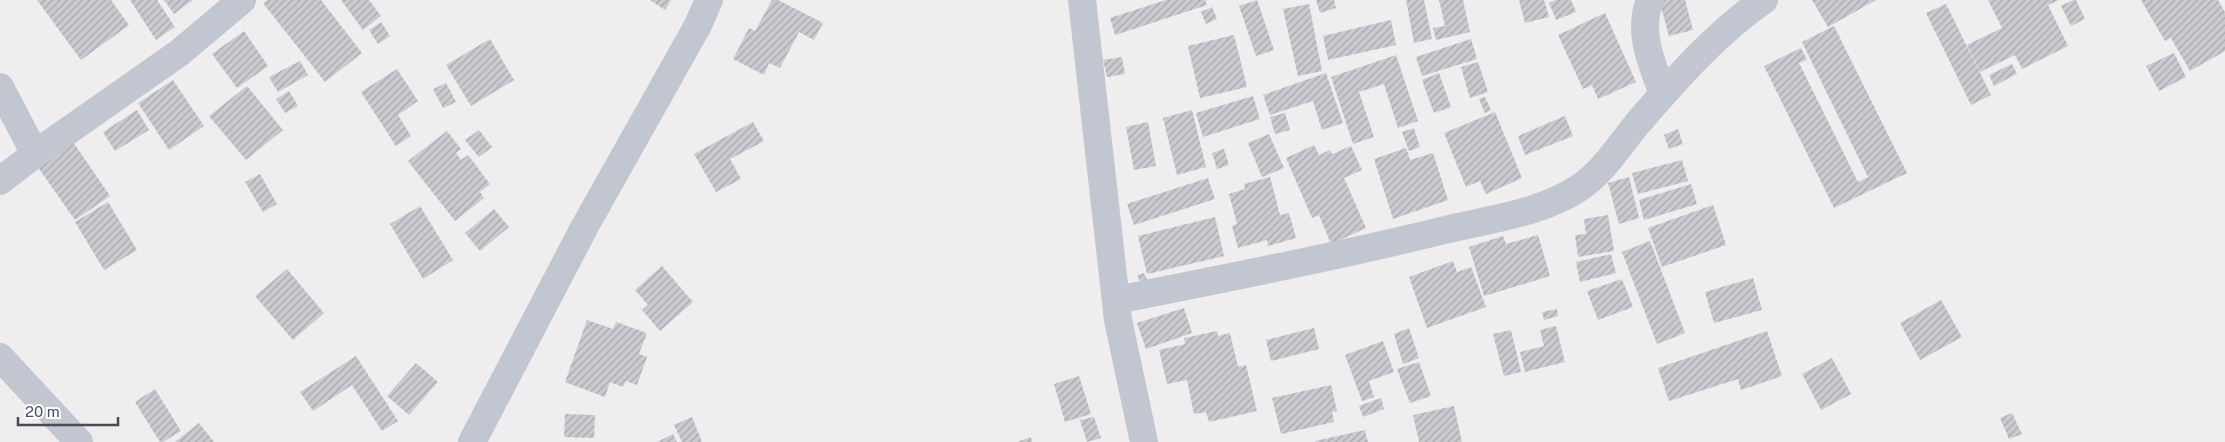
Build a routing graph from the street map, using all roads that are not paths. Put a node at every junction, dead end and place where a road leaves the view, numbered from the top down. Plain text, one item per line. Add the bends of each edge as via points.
1 (242, 0) edge
2 (709, 0) edge
3 (1082, 0) edge
4 (1650, 0) edge
5 (1764, 0) edge
6 (0, 88) edge
7 (1663, 94) junction
8 (35, 154) junction
9 (0, 181) edge
10 (1116, 300) junction
11 (0, 357) edge
12 (79, 442) edge
13 (472, 442) edge
14 (1144, 442) edge

1 - 8 street via 179,53
2 - 13 street
3 - 10 street
4 - 7 street via 1644,24 1646,49
5 - 7 street via 1701,54
6 - 8 street
7 - 10 street via 1598,172 1578,188 1553,201 1361,251
8 - 9 street
10 - 14 street
11 - 12 street

